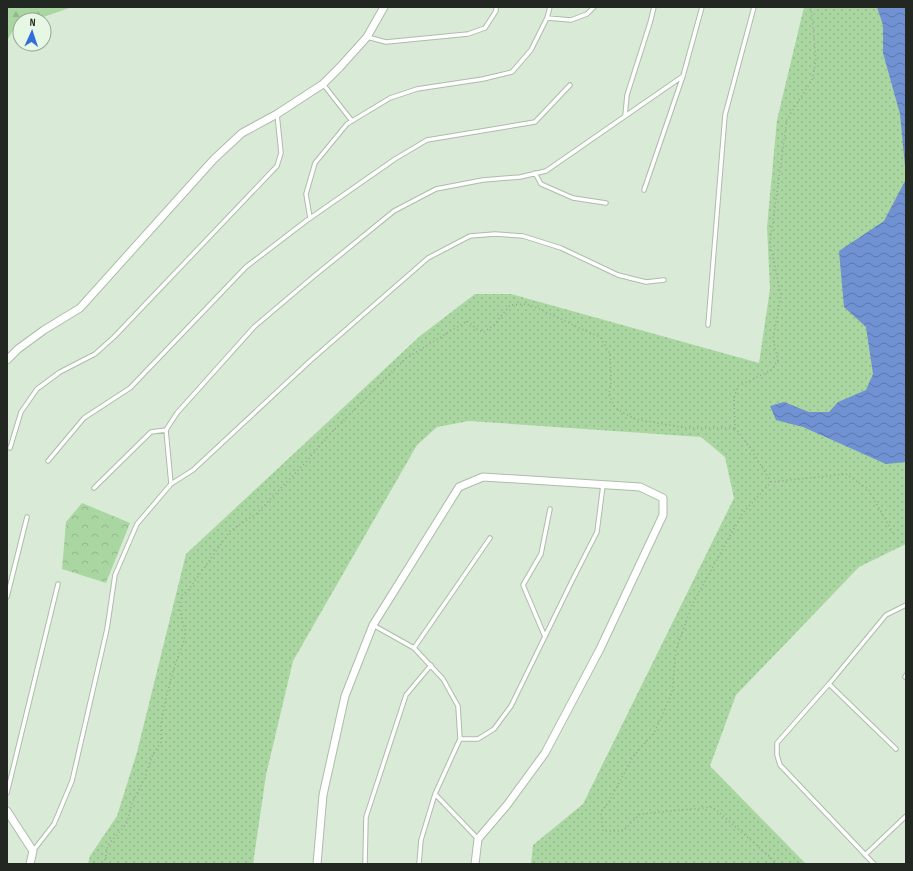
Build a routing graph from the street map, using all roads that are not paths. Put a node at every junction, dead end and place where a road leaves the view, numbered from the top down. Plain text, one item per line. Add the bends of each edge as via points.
1 (384, 7) edge
2 (496, 7) edge
3 (550, 7) edge
4 (594, 7) edge
5 (654, 7) edge
6 (702, 7) edge
7 (754, 7) edge
8 (547, 18) junction
9 (367, 37) junction
10 (683, 76) junction
11 (323, 84) junction
12 (570, 85) dead end
13 (277, 114) junction
14 (625, 116) junction
15 (352, 121) junction
16 (534, 173) junction
17 (644, 190) dead end
18 (606, 203) dead end
19 (310, 218) junction
20 (664, 280) dead end
21 (708, 325) dead end
22 (7, 360) edge
23 (166, 430) junction
24 (10, 448) dead end
25 (48, 461) dead end
26 (171, 484) junction
27 (603, 485) junction
28 (94, 488) dead end
29 (550, 509) dead end
30 (27, 517) dead end
31 (490, 538) dead end
32 (58, 584) dead end
33 (7, 597) edge
34 (906, 606) edge
35 (373, 625) junction
36 (545, 637) junction
37 (414, 648) junction
38 (431, 665) junction
39 (829, 684) junction
40 (460, 739) junction
41 (896, 749) dead end
42 (7, 793) edge
43 (435, 794) junction
44 (7, 811) edge
45 (906, 816) edge
46 (478, 839) junction
47 (32, 851) junction
48 (865, 855) junction
49 (30, 864) edge
50 (317, 864) edge
51 (365, 864) edge
52 (419, 864) edge
53 (475, 864) edge
54 (874, 864) edge

1 - 9 street
2 - 9 lane via 485,28 468,34 386,42
3 - 8 lane
4 - 8 lane via 587,14 572,20
5 - 14 lane via 627,95
6 - 10 lane
7 - 21 lane via 725,115
8 - 15 lane via 531,50 512,72 417,89 390,98
9 - 11 street
10 - 14 lane
10 - 17 lane
11 - 13 street
11 - 15 lane
12 - 19 lane via 536,122 427,140
13 - 22 street via 242,133 214,159 80,308 44,330
13 - 24 lane via 281,153 278,166 96,354 60,372 37,389 21,412
14 - 16 lane via 546,171
15 - 19 lane via 315,164 306,194
16 - 18 lane via 541,184 574,198
16 - 23 lane via 436,189 394,211 254,328 177,413
19 - 25 lane via 246,267 130,388 84,418
20 - 26 lane via 646,282 618,275 561,248 523,236 470,236 428,258 310,361 193,470
23 - 26 lane
23 - 28 lane via 151,432
26 - 47 lane via 137,524 115,575 107,629 72,781 54,824
27 - 35 street via 483,476 459,487
27 - 36 lane via 597,532
27 - 46 street via 640,487 663,498 663,515 600,649 545,753
29 - 36 lane via 541,554 523,585
30 - 33 lane
31 - 37 lane
32 - 42 lane
34 - 39 lane via 886,615
35 - 37 lane
35 - 50 street via 345,696 322,795
36 - 40 lane via 511,706 494,729 478,738
37 - 38 lane
38 - 40 lane via 443,679 458,706
38 - 51 lane via 406,695 366,817
39 - 41 lane
39 - 48 lane via 777,743 777,755 780,765
40 - 43 lane
43 - 46 lane
43 - 52 lane via 421,840
44 - 47 street
45 - 48 lane
46 - 53 street
47 - 49 street
48 - 54 lane

